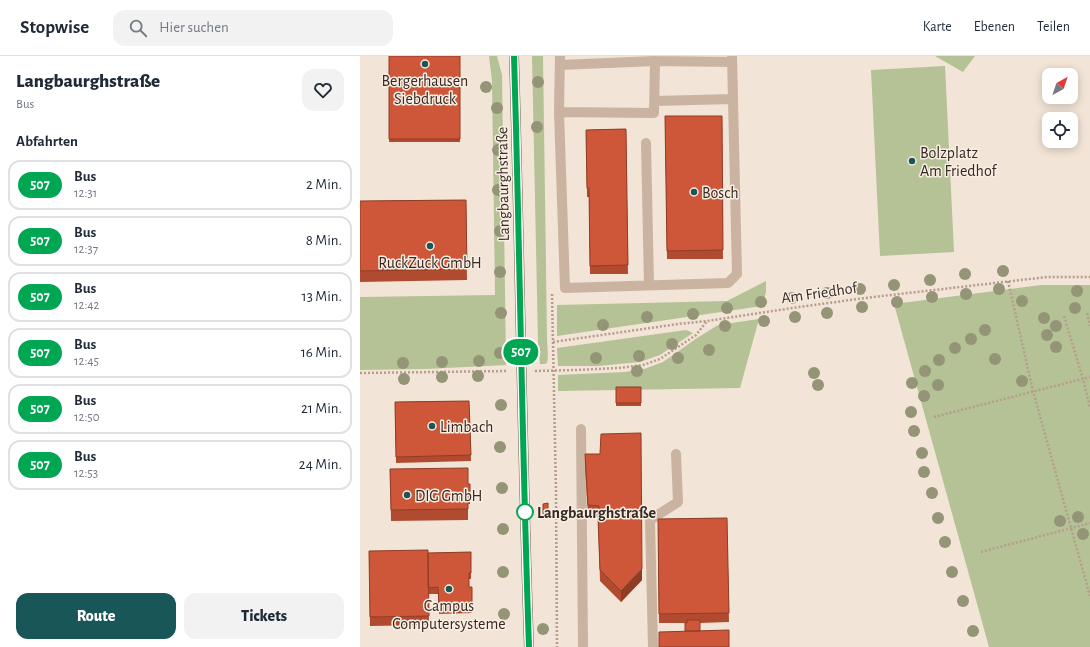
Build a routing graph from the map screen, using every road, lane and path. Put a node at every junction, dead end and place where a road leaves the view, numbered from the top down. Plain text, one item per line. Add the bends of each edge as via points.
1 (514, 56) edge
2 (732, 59) edge
3 (560, 60) edge
4 (655, 61) junction
5 (733, 100) junction
6 (654, 102) junction
7 (559, 112) junction
8 (646, 143) dead end
9 (1090, 277) edge
10 (1008, 281) junction
11 (649, 285) junction
12 (1087, 312) dead end
13 (1064, 316) dead end
14 (707, 321) junction
15 (1090, 326) edge
16 (576, 370) dead end
17 (481, 371) dead end
18 (360, 373) edge
19 (1090, 377) edge
20 (1083, 379) junction
21 (1033, 391) junction
22 (1090, 408) edge
23 (934, 417) dead end
24 (581, 429) dead end
25 (676, 454) dead end
26 (1090, 523) edge
27 (1071, 528) junction
28 (981, 552) dead end
29 (1090, 596) edge
30 (529, 647) edge
31 (557, 647) edge
32 (583, 647) edge
33 (653, 647) edge

1 - 30 main road, Langbaurghstraße
2 - 4 lane
2 - 5 lane
3 - 4 lane
3 - 7 lane
4 - 6 lane
5 - 6 lane
5 - 11 lane via 737,274 728,283
6 - 7 lane via 654,114
7 - 11 lane via 565,288
8 - 11 lane
9 - 10 path, Am Friedhof via 1047,277
10 - 14 path, Am Friedhof
10 - 21 path
12 - 15 path
13 - 20 path
14 - 16 path via 696,335 660,359 643,365
14 - 31 path, Am Friedhof via 553,342
17 - 18 path
19 - 20 path
20 - 21 path
20 - 22 path
21 - 23 path
21 - 27 path
24 - 32 lane
25 - 33 lane via 678,502 650,520
26 - 27 path
27 - 28 path
27 - 29 path

